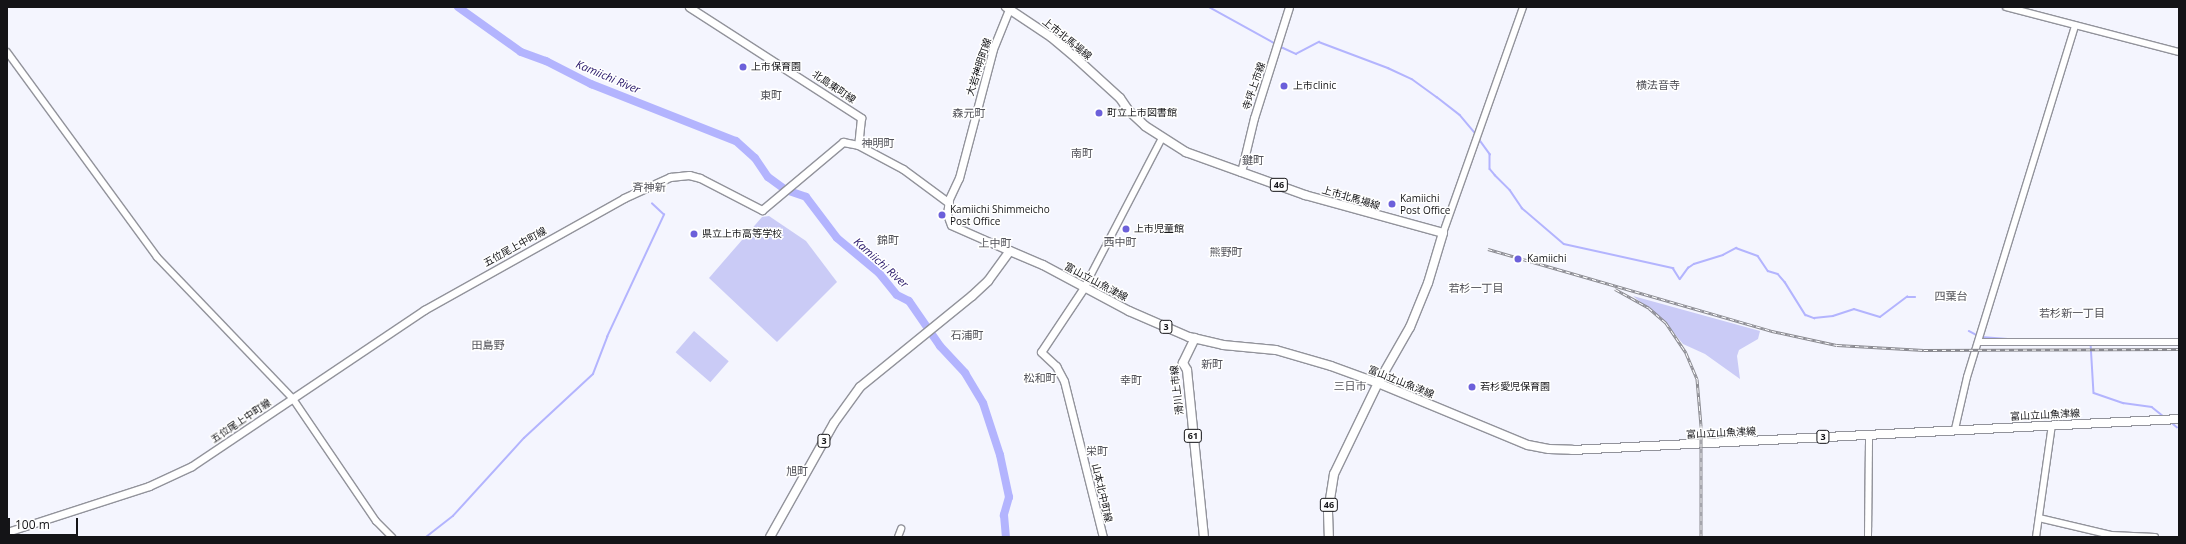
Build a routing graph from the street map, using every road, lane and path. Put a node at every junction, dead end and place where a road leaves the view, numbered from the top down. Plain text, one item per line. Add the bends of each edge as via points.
1 (689, 7) edge
2 (1289, 7) edge
3 (1523, 7) edge
4 (2006, 7) edge
5 (1009, 8) edge
6 (2075, 25) junction
7 (7, 52) edge
8 (2179, 52) edge
9 (1162, 138) junction
10 (858, 145) junction
11 (1241, 172) junction
12 (949, 204) junction
13 (1443, 233) junction
14 (1010, 251) junction
15 (1085, 286) junction
16 (1195, 338) junction
17 (1979, 342) junction
18 (2179, 342) edge
19 (1378, 383) junction
20 (293, 399) junction
21 (2179, 419) edge
22 (2052, 425) junction
23 (1955, 429) junction
24 (1869, 435) junction
25 (2039, 518) junction
26 (901, 529) dead end
27 (7, 532) edge
28 (10, 537) edge
29 (392, 537) edge
30 (770, 537) edge
31 (898, 537) edge
32 (1103, 537) edge
33 (1204, 537) edge
34 (1329, 537) edge
35 (1868, 537) edge
36 (2036, 537) edge
37 (2155, 537) edge

1 - 10 main road, 北島東町線 via 861,118
2 - 11 main road, 寺坪上市線 via 1254,118
3 - 13 street
4 - 6 street
5 - 9 main road, 上市北馬場線 / 46 via 1076,58 1120,98 1128,110 1145,126
5 - 12 main road, 大岩神明町線 via 993,49 959,178
6 - 8 street
6 - 17 street
7 - 20 street via 156,257
9 - 11 main road, 上市北馬場線 / 46 via 1206,161
9 - 15 street
10 - 12 main road, 五位尾上中町線 via 903,169
10 - 20 main road, 五位尾上中町線 via 843,142 766,209 760,209 700,178 689,175 670,177 624,198 424,310
11 - 13 main road, 上市北馬場線 / 46 via 1305,195
12 - 14 main road via 947,221 951,225
13 - 19 main road, 46 via 1428,284 1410,327
14 - 15 main road, 富山立山魚津線 / 3
14 - 30 main road, 3 via 988,281 869,377 844,408
15 - 16 main road, 富山立山魚津線 / 3 via 1129,311
15 - 32 main road, 山本北中町線 via 1041,352 1056,366 1064,381
16 - 19 main road, 富山立山魚津線 / 3 via 1276,350
16 - 33 main road, 滑川上市線 / 61 via 1183,363 1187,370
17 - 18 street
17 - 23 street via 1961,398
19 - 24 main road, 富山立山魚津線 / 3 via 1528,445 1549,449 1572,450
19 - 34 main road, 46 via 1334,474 1328,512
20 - 27 main road, 五位尾上中町線 via 192,466 162,481
20 - 29 street via 376,521
21 - 22 main road, 富山立山魚津線 / 3
22 - 23 main road, 富山立山魚津線 / 3
22 - 25 street
23 - 24 main road, 富山立山魚津線 / 3
24 - 35 street
25 - 36 street
25 - 37 street via 2111,535
26 - 31 street
27 - 28 main road

